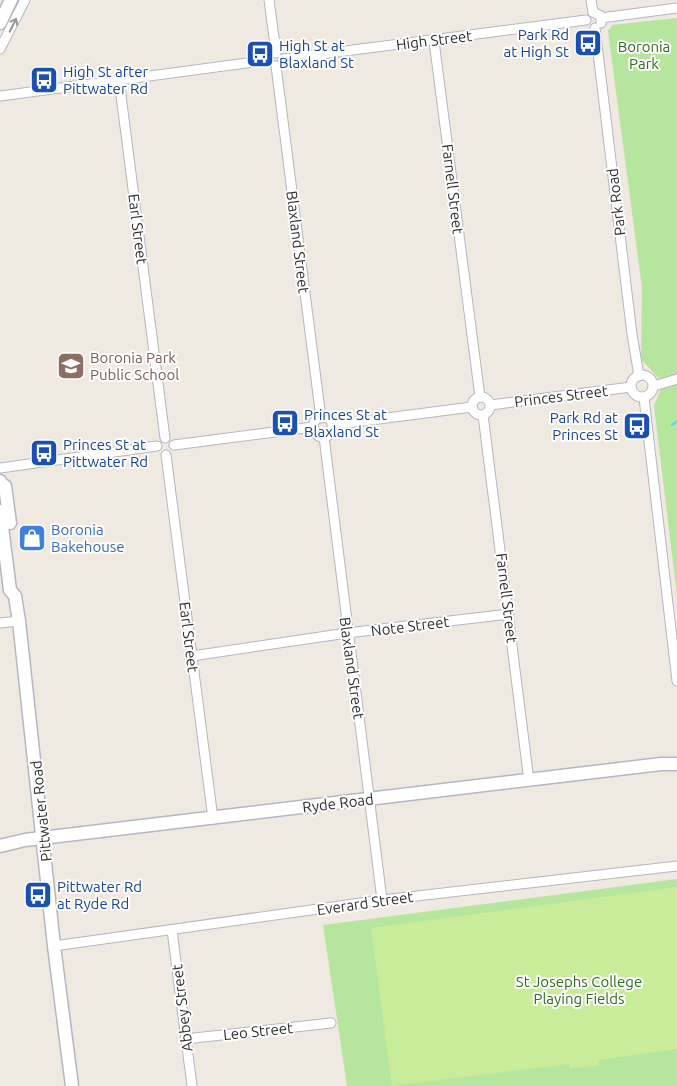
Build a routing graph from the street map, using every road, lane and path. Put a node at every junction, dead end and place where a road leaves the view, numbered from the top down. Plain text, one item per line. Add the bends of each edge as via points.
1 (11, 0) edge
2 (26, 0) edge
3 (269, 0) edge
4 (591, 0) edge
5 (677, 8) edge
6 (593, 12) junction
7 (601, 18) junction
8 (586, 20) junction
9 (0, 23) edge
10 (595, 28) junction
11 (434, 41) junction
12 (0, 49) edge
13 (276, 59) junction
14 (119, 80) junction
15 (0, 96) edge
16 (639, 376) junction
17 (677, 380) edge
18 (654, 386) junction
19 (631, 387) junction
20 (480, 397) junction
21 (644, 398) junction
22 (490, 406) junction
23 (472, 407) junction
24 (483, 415) junction
25 (321, 418) junction
26 (332, 425) junction
27 (313, 427) junction
28 (324, 437) junction
29 (165, 438) junction
30 (174, 445) junction
31 (156, 446) junction
32 (166, 455) junction
33 (0, 468) edge
34 (0, 483) edge
35 (0, 511) edge
36 (15, 596) junction
37 (509, 614) junction
38 (19, 621) junction
39 (0, 623) edge
40 (347, 633) junction
41 (192, 656) junction
42 (677, 681) edge
43 (677, 764) edge
44 (529, 781) junction
45 (370, 799) junction
46 (213, 819) junction
47 (44, 838) junction
48 (0, 846) edge
49 (677, 866) edge
50 (382, 900) junction
51 (172, 930) junction
52 (54, 946) junction
53 (332, 1023) dead end
54 (185, 1039) junction
55 (72, 1086) edge
56 (192, 1086) edge

1 - 9 main road
12 -> 2 street
3 - 13 street, Blaxland Street
4 - 6 street
5 - 7 street
6 - 7 street
6 - 8 street
7 - 10 street via 601,23
8 - 10 street via 590,27
8 - 11 street, High Street
10 - 16 street, Park Road
11 - 13 street, High Street
11 - 20 street, Farnell Street
13 - 14 street, High Street
13 - 25 street, Blaxland Street
14 - 15 street, High Street
14 - 29 street, Earl Street
16 - 18 street via 648,376
16 - 19 street via 632,381
17 - 18 street
18 - 21 street
19 - 21 street via 634,394
19 - 22 street, Princes Street
20 - 22 street via 488,400
20 - 23 street via 474,400
21 - 42 street
22 - 24 street
23 - 24 street via 476,414
23 - 26 street
24 - 37 street, Farnell Street
25 - 26 street via 328,419
25 - 27 street
26 - 28 street via 330,433
27 - 28 street via 316,434
27 - 30 street
28 - 40 street, Blaxland Street
29 - 30 street
29 - 31 street
30 - 32 street via 171,453
31 - 32 street via 160,454
31 - 33 street
32 - 41 street, Earl Street
34 - 36 main road, Pittwater Road via 5,486 18,588
35 - 36 main road, Pittwater Road via 10,590
36 - 38 main road, Pittwater Road
37 - 40 street, Note Street
37 - 44 street, Farnell Street
38 - 39 street
38 - 47 main road, Pittwater Road
40 - 41 street, Note Street
40 - 45 street, Blaxland Street
41 - 46 street, Earl Street
43 - 44 main road, Ryde Road
44 - 45 main road, Ryde Road
45 - 46 main road, Ryde Road
45 - 50 street, Blaxland Street
46 - 47 main road, Ryde Road
47 - 48 main road, Ryde Road
47 - 52 main road, Pittwater Road
49 - 50 street, Everard Street
50 - 51 street, Everard Street
51 - 52 street, Everard Street
51 - 54 street, Abbey Street
52 - 55 main road, Pittwater Road
53 - 54 street, Leo Street
54 - 56 street, Abbey Street

